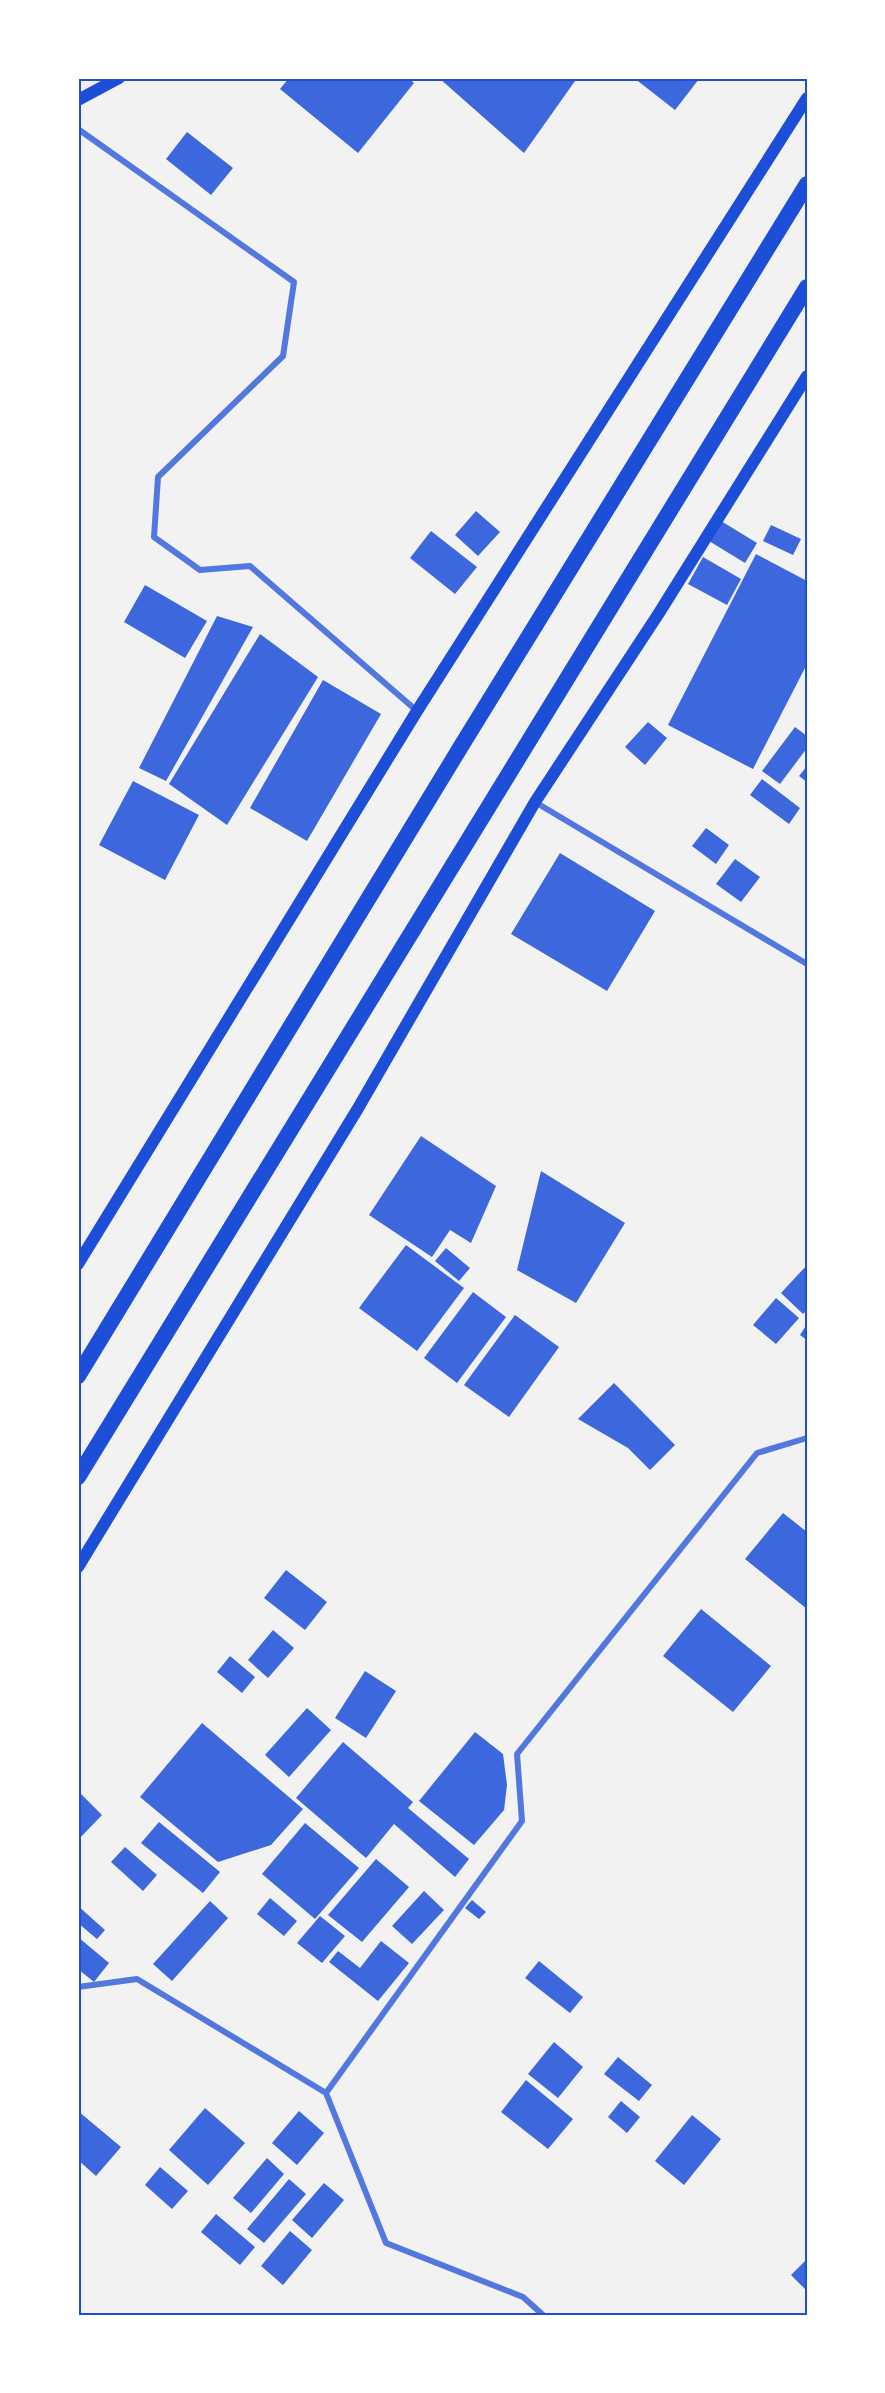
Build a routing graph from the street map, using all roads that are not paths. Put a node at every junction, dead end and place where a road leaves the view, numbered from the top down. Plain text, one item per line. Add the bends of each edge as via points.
1 (119, 78) edge
2 (807, 98) edge
3 (78, 100) edge
4 (78, 129) edge
5 (807, 184) edge
6 (807, 287) edge
7 (807, 376) edge
8 (417, 711) junction
9 (535, 802) junction
10 (807, 964) edge
11 (78, 1264) edge
12 (78, 1376) edge
13 (807, 1438) edge
14 (78, 1476) edge
15 (78, 1567) edge
16 (78, 1987) edge
17 (326, 2093) junction
18 (543, 2315) edge

1 - 3 main road
2 - 8 main road
4 - 8 street via 294,282 283,356 158,477 154,537 200,570 250,566
5 - 12 highway
6 - 14 highway
7 - 9 main road
8 - 11 main road
9 - 10 street
9 - 15 main road via 357,1110
13 - 17 street via 757,1452 517,1754 522,1821
16 - 17 street via 137,1979
17 - 18 street via 386,2243 523,2297

